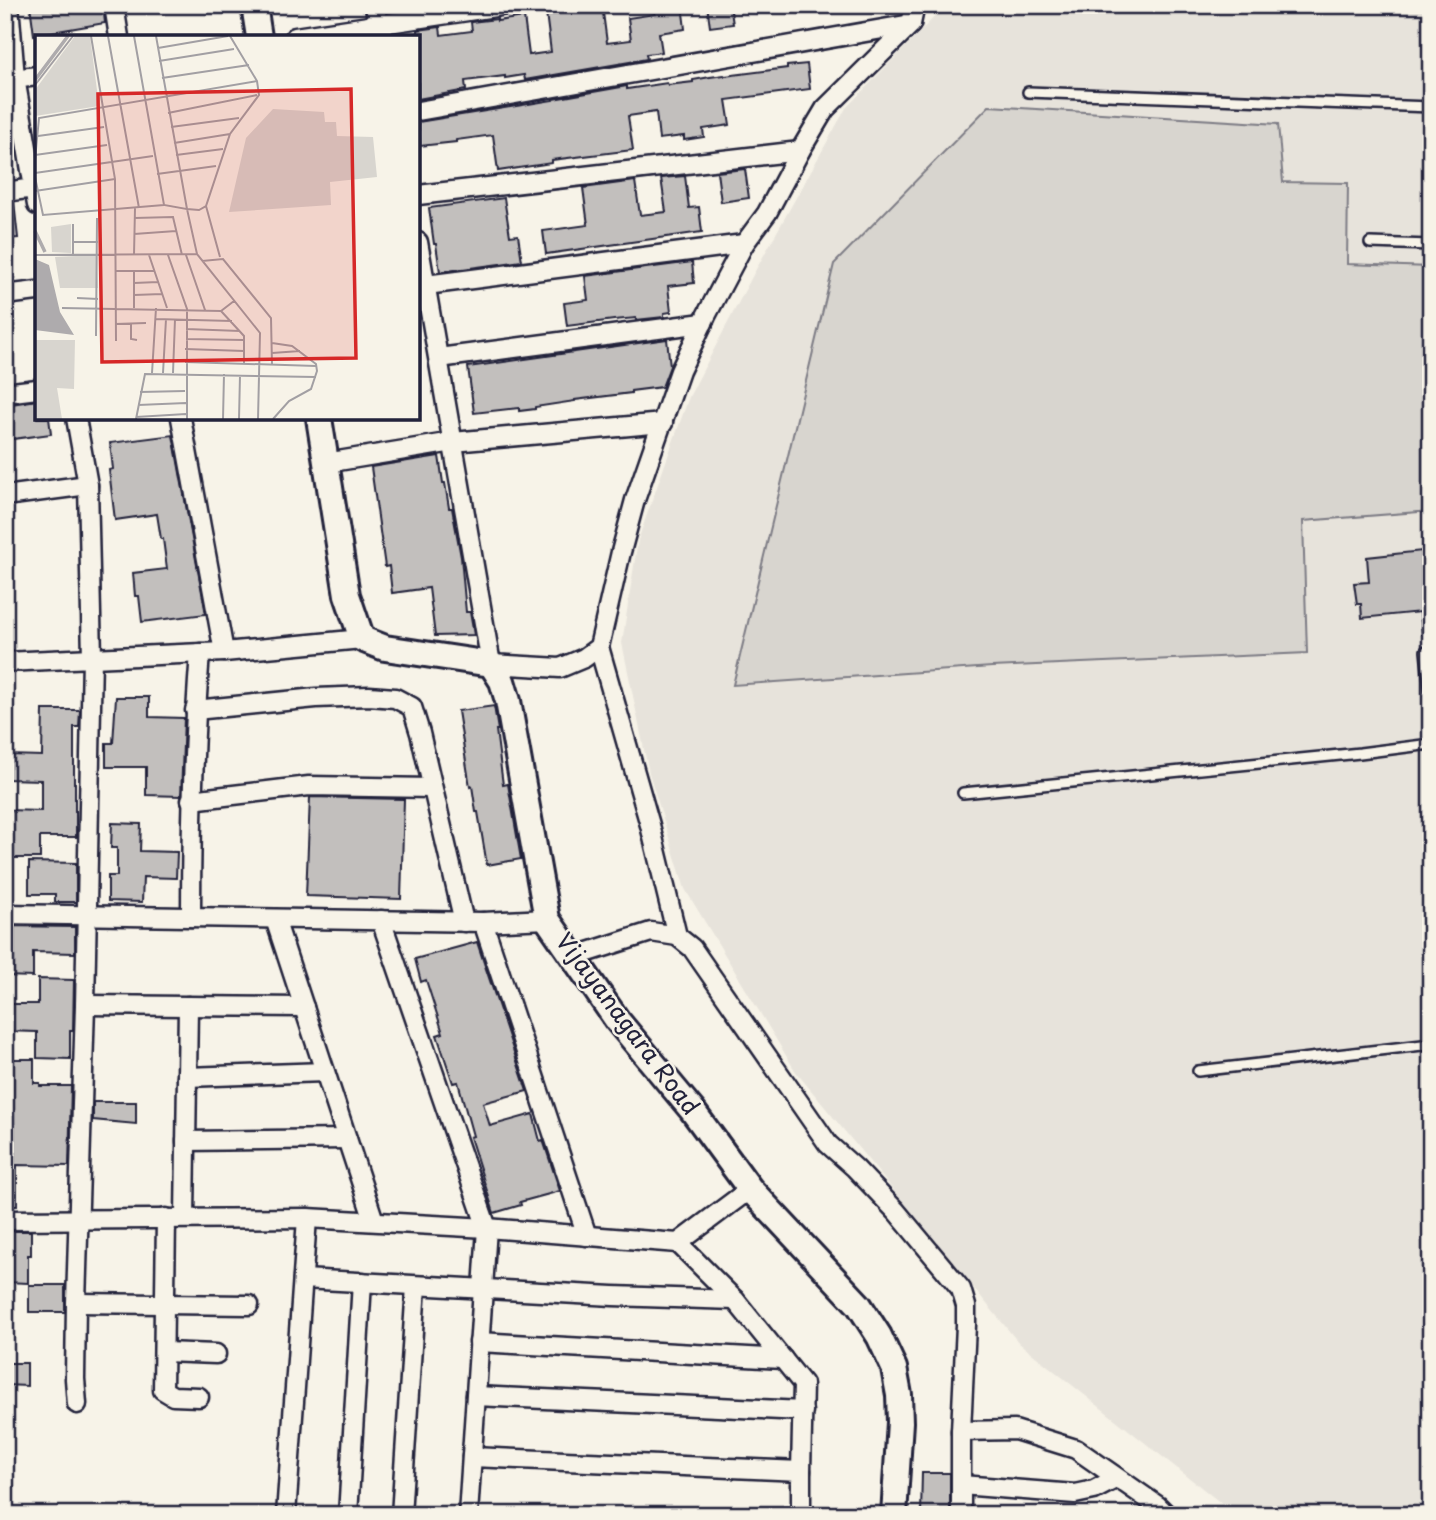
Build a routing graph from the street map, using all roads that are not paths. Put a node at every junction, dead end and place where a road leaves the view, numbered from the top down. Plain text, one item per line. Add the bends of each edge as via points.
1 (9, 5) edge
2 (114, 5) edge
3 (254, 5) edge
4 (375, 5) edge
5 (508, 5) edge
6 (915, 5) edge
7 (911, 24) junction
8 (378, 31) edge
9 (119, 35) edge
10 (259, 35) edge
11 (323, 35) edge
12 (35, 76) edge
13 (10, 79) edge
14 (1028, 92) dead end
15 (1431, 107) edge
16 (420, 111) edge
17 (800, 151) junction
18 (5, 192) edge
19 (35, 192) edge
20 (420, 195) edge
21 (35, 197) edge
22 (1370, 243) dead end
23 (744, 244) junction
24 (1431, 245) edge
25 (420, 253) edge
26 (426, 285) junction
27 (35, 291) edge
28 (5, 295) edge
29 (703, 323) junction
30 (439, 358) junction
31 (35, 389) edge
32 (5, 393) edge
33 (75, 420) edge
34 (181, 420) edge
35 (319, 420) edge
36 (663, 423) junction
37 (453, 442) junction
38 (326, 463) junction
39 (88, 485) junction
40 (5, 496) edge
41 (362, 639) junction
42 (599, 647) junction
43 (1426, 651) dead end
44 (224, 652) junction
45 (200, 653) junction
46 (92, 657) junction
47 (5, 662) edge
48 (491, 664) junction
49 (1431, 700) edge
50 (195, 710) junction
51 (1431, 744) edge
52 (432, 788) junction
53 (963, 793) dead end
54 (191, 800) junction
55 (5, 914) edge
56 (86, 916) junction
57 (191, 917) junction
58 (275, 919) junction
59 (547, 919) junction
60 (381, 920) junction
61 (464, 922) junction
62 (483, 922) junction
63 (677, 936) junction
64 (573, 957) junction
65 (85, 1005) junction
66 (188, 1006) junction
67 (304, 1007) junction
68 (1431, 1044) edge
69 (1198, 1071) dead end
70 (325, 1072) junction
71 (187, 1077) junction
72 (347, 1139) junction
73 (186, 1141) junction
74 (750, 1189) junction
75 (166, 1218) junction
76 (185, 1218) junction
77 (307, 1218) junction
78 (79, 1219) junction
79 (5, 1220) edge
80 (373, 1221) junction
81 (487, 1228) junction
82 (587, 1236) junction
83 (678, 1243) junction
84 (303, 1279) junction
85 (362, 1283) junction
86 (416, 1286) junction
87 (483, 1289) junction
88 (164, 1300) junction
89 (735, 1300) junction
90 (76, 1303) junction
91 (249, 1305) dead end
92 (479, 1342) junction
93 (164, 1352) junction
94 (216, 1354) dead end
95 (783, 1359) junction
96 (475, 1396) junction
97 (199, 1397) dead end
98 (76, 1404) dead end
99 (803, 1411) junction
100 (961, 1431) junction
101 (472, 1457) junction
102 (801, 1471) junction
103 (1117, 1478) junction
104 (961, 1485) junction
105 (286, 1515) edge
106 (348, 1515) edge
107 (401, 1515) edge
108 (468, 1515) edge
109 (801, 1515) edge
110 (894, 1515) edge
111 (961, 1515) edge
112 (1167, 1515) edge

1 - 13 street
2 - 9 street
3 - 10 street
4 - 8 street
5 - 8 street
6 - 7 street
7 - 16 street
7 - 17 street via 825,109
8 - 11 street
12 - 13 street
13 - 19 street
14 - 15 lane
17 - 20 street
17 - 23 street via 767,213
18 - 21 street
22 - 24 lane
23 - 26 street
23 - 29 street
25 - 26 street
26 - 30 street
27 - 28 street
29 - 30 street
29 - 36 street
30 - 37 street
31 - 32 street
33 - 39 street
34 - 44 street
35 - 38 street
36 - 37 street
36 - 42 street via 635,500
37 - 38 street
37 - 48 street
38 - 41 street via 347,596
39 - 40 street
39 - 46 street
41 - 44 street
41 - 48 street via 385,648
42 - 48 street via 560,668
42 - 63 street
43 - 49 lane
44 - 45 street
45 - 46 street
45 - 50 street
46 - 47 street
46 - 56 street
48 - 59 street, Vijayanagara Road via 508,701
50 - 52 street via 316,698 396,698 412,708
50 - 54 street
51 - 53 lane
52 - 54 street via 309,786
52 - 61 street
54 - 57 street
55 - 56 street
56 - 57 street
56 - 65 street
57 - 58 street
58 - 60 street
58 - 67 street
59 - 62 street
59 - 64 street, Vijayanagara Road
60 - 61 street
60 - 81 street
61 - 62 street
62 - 82 street
63 - 64 street via 651,932
63 - 100 street via 692,947 828,1144 896,1211 961,1289 966,1325
64 - 74 street, Vijayanagara Road
65 - 66 street
65 - 78 street
66 - 67 street
66 - 71 street
67 - 70 street
68 - 69 lane
70 - 71 street
70 - 72 street
71 - 73 street
72 - 73 street
72 - 80 street
73 - 76 street
74 - 83 street
74 - 110 street, Vijayanagara Road via 859,1305 894,1368 900,1422
75 - 76 street
75 - 78 street
75 - 88 street
76 - 77 street
77 - 80 street
77 - 84 street
78 - 79 street
78 - 90 street
80 - 81 street
81 - 82 street
81 - 87 street
82 - 83 street
83 - 89 street
84 - 85 street
84 - 105 street
85 - 86 street
85 - 106 street
86 - 87 street
86 - 107 street
87 - 89 street
87 - 92 street
88 - 90 street
88 - 91 street
88 - 93 street
89 - 95 street
90 - 98 street
92 - 95 street
92 - 96 street
93 - 94 street
93 - 97 street via 163,1390 173,1396
95 - 99 street via 803,1384
96 - 99 street
96 - 101 street
99 - 102 street
100 - 103 street via 1015,1430 1076,1449
100 - 104 street
101 - 102 street
101 - 108 street
102 - 109 street
103 - 104 street via 1075,1494
103 - 112 street
104 - 111 street

